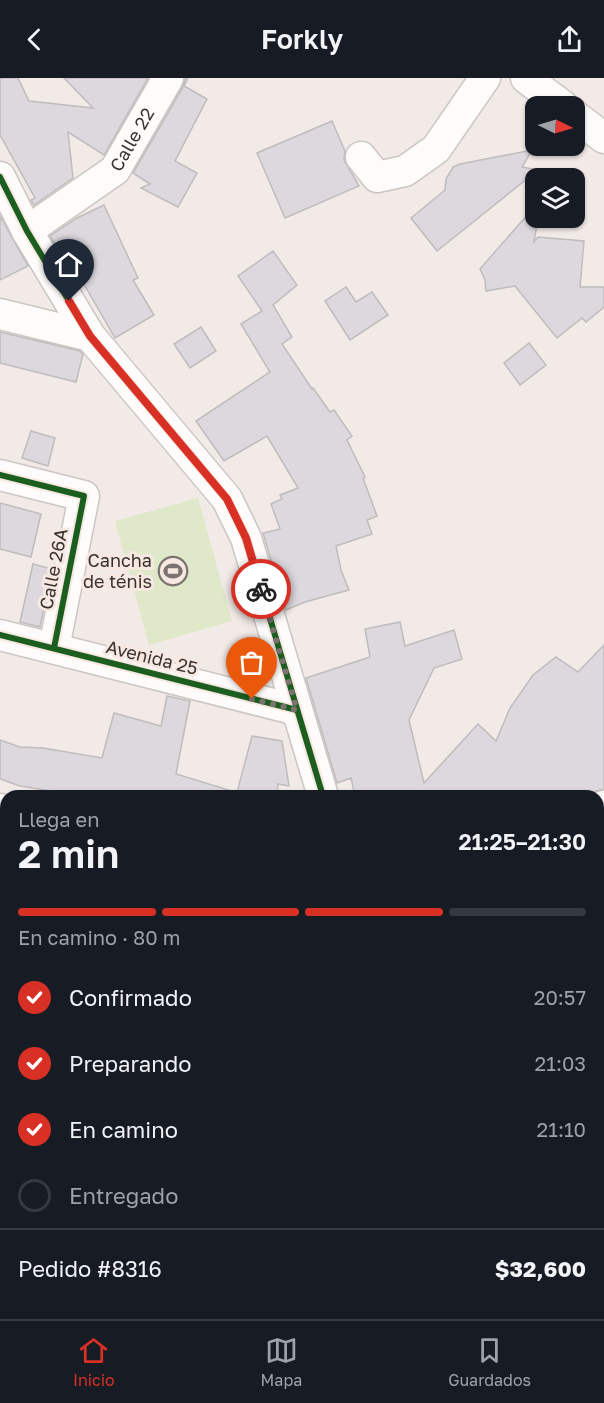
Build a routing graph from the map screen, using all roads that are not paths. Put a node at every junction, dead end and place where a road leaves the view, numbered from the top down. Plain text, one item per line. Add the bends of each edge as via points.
1 (168, 78) edge
2 (485, 78) edge
3 (526, 78) edge
4 (550, 96) edge
5 (585, 123) edge
6 (604, 138) edge
7 (361, 157) dead end
8 (0, 177) edge
9 (27, 231) junction
10 (0, 314) edge
11 (90, 336) junction
12 (0, 475) edge
13 (0, 635) edge
14 (54, 648) junction
15 (297, 710) junction
16 (321, 790) edge

1 - 9 street, Calle 22 via 115,170
2 - 7 street via 436,149 405,171 377,177
3 - 4 street
5 - 6 street
8 - 9 street
9 - 11 street
10 - 11 street
11 - 15 street via 227,499 246,538
12 - 14 street, Calle 26A via 84,496
13 - 14 street, Avenida 25
14 - 15 street, Avenida 25
15 - 16 street

